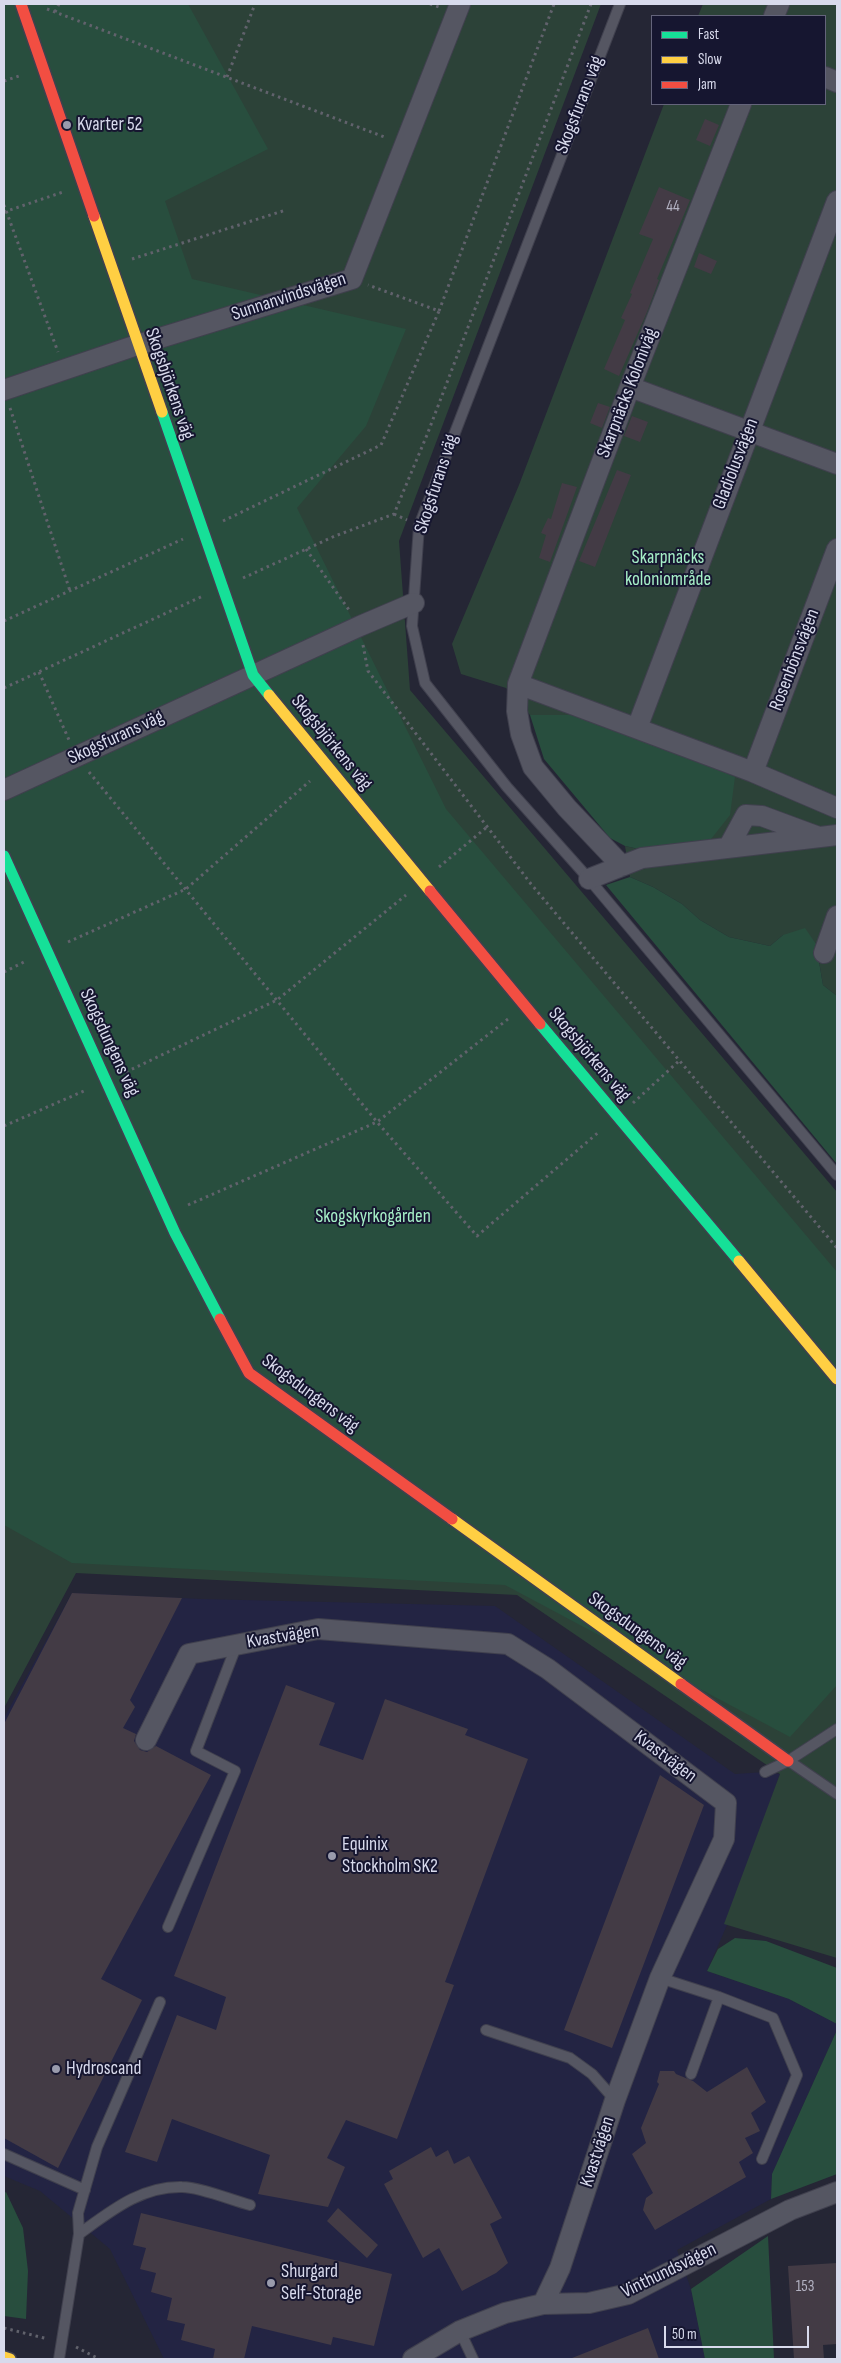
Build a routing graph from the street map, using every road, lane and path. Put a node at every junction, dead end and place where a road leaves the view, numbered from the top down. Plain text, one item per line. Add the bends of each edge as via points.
1 (21, 4) edge
2 (59, 4) edge
3 (255, 4) edge
4 (460, 4) edge
5 (554, 4) edge
6 (591, 4) edge
7 (620, 4) edge
8 (41, 6) dead end
9 (55, 12) junction
10 (227, 77) junction
11 (741, 105) edge
12 (406, 145) junction
13 (82, 185) junction
14 (837, 201) edge
15 (4, 205) edge
16 (286, 210) dead end
17 (5, 212) edge
18 (110, 266) junction
19 (352, 280) junction
20 (439, 311) junction
21 (137, 345) junction
22 (65, 370) junction
23 (630, 387) junction
24 (4, 390) edge
25 (749, 431) junction
26 (837, 464) edge
27 (202, 531) junction
28 (306, 549) junction
29 (837, 549) edge
30 (222, 588) junction
31 (70, 591) junction
32 (414, 603) junction
33 (4, 621) edge
34 (360, 626) junction
35 (39, 672) junction
36 (253, 675) junction
37 (518, 684) junction
38 (4, 688) edge
39 (637, 728) junction
40 (76, 756) junction
41 (328, 766) junction
42 (753, 772) junction
43 (4, 790) edge
44 (837, 808) edge
45 (487, 827) junction
46 (829, 836) edge
47 (728, 848) junction
48 (4, 856) edge
49 (622, 866) junction
50 (589, 879) junction
51 (422, 881) junction
52 (186, 889) junction
53 (837, 916) edge
54 (48, 951) junction
55 (824, 953) dead end
56 (4, 972) edge
57 (276, 1000) junction
58 (525, 1006) junction
59 (680, 1060) junction
60 (107, 1081) junction
61 (618, 1116) junction
62 (378, 1122) junction
63 (4, 1126) edge
64 (837, 1175) edge
65 (166, 1212) junction
66 (837, 1248) edge
67 (837, 1379) edge
68 (238, 1644) junction
69 (837, 1729) edge
70 (146, 1740) dead end
71 (788, 1761) junction
72 (765, 1772) dead end
73 (837, 1794) edge
74 (168, 1927) dead end
75 (660, 1978) junction
76 (719, 1997) junction
77 (160, 2002) dead end
78 (486, 2030) dead end
79 (691, 2074) dead end
80 (615, 2100) junction
81 (4, 2154) edge
82 (762, 2159) dead end
83 (85, 2190) junction
84 (837, 2192) edge
85 (250, 2205) dead end
86 (79, 2234) junction
87 (543, 2304) junction
88 (460, 2331) junction
89 (4, 2357) edge
90 (10, 2359) edge
91 (59, 2359) edge
92 (413, 2359) edge
93 (473, 2359) edge

1 - 13 street, Skogsbjörkens väg
2 - 9 path
3 - 10 path
4 - 12 street, Sunnanvindsvägen
5 - 20 path
6 - 28 path via 394,514
7 - 32 lane, Skogsfurans väg via 419,526
8 - 9 path
9 - 10 path
10 - 12 path
11 - 23 street, Skarpnäcks Koloniväg
12 - 19 street, Sunnanvindsvägen
13 - 17 path
13 - 18 street, Skogsbjörkens väg
14 - 25 street, Gladiolusvägen
15 - 17 path
16 - 18 path
17 - 22 path
18 - 21 street, Skogsbjörkens väg
19 - 20 path
19 - 21 street, Sunnanvindsvägen
20 - 27 path via 381,445
21 - 22 street, Sunnanvindsvägen
21 - 27 street, Skogsbjörkens väg
22 - 24 street, Sunnanvindsvägen
23 - 25 street
23 - 37 street, Skarpnäcks Koloniväg
24 - 31 path
25 - 26 street
25 - 39 street, Gladiolusvägen
27 - 30 street, Skogsbjörkens väg
27 - 31 path
28 - 30 path
28 - 34 path
29 - 42 street, Rosenbönsvägen
30 - 35 path
30 - 36 street, Skogsbjörkens väg
31 - 33 path
32 - 34 street, Skogsfurans väg
32 - 50 lane via 412,626 425,683 508,787
34 - 36 street, Skogsfurans väg
34 - 45 path via 368,671
35 - 38 path
35 - 40 path
36 - 40 street, Skogsfurans väg
36 - 41 street, Skogsbjörkens väg
37 - 39 street
37 - 49 street, Skarpnäcks Koloniväg via 517,711 521,734 533,767
39 - 42 street
40 - 43 street, Skogsfurans väg
40 - 52 path
41 - 51 street, Skogsbjörkens väg
41 - 52 path
42 - 44 street
45 - 51 path
45 - 59 path via 530,884
46 - 47 street
46 - 47 street via 762,816 746,815
47 - 49 street via 642,858
48 - 54 street, Skogsdungens väg
49 - 50 street
50 - 64 lane
51 - 57 path
51 - 58 street, Skogsbjörkens väg
52 - 54 path
52 - 57 path
53 - 55 street
54 - 56 path
54 - 60 street, Skogsdungens väg
57 - 60 path
57 - 62 path
58 - 61 street, Skogsbjörkens väg
58 - 62 path
59 - 61 path
59 - 66 path
60 - 63 path
60 - 65 street, Skogsdungens väg
61 - 62 path via 477,1236
61 - 67 street, Skogsbjörkens väg
62 - 65 path via 200,1201
65 - 71 street, Skogsdungens väg via 249,1374
68 - 70 street, Kvastvägen via 189,1654
68 - 74 lane via 196,1751 235,1771
68 - 75 street, Kvastvägen via 318,1628 508,1644 548,1669 726,1803 724,1839
69 - 71 lane
71 - 72 lane
71 - 73 lane
75 - 76 lane
75 - 80 street, Kvastvägen
76 - 79 lane
76 - 82 lane via 773,2018 797,2075
77 - 83 lane via 98,2147
78 - 80 lane via 570,2058 592,2074
80 - 87 street, Kvastvägen via 560,2268
81 - 83 lane
83 - 86 lane via 78,2213
84 - 87 street, Vinthundsvägen via 790,2210 628,2294 589,2303
85 - 86 lane via 183,2187 150,2190 119,2205
86 - 91 lane
87 - 88 street, Vinthundsvägen via 504,2313
88 - 92 street, Vinthundsvägen
88 - 93 lane
89 - 90 street

